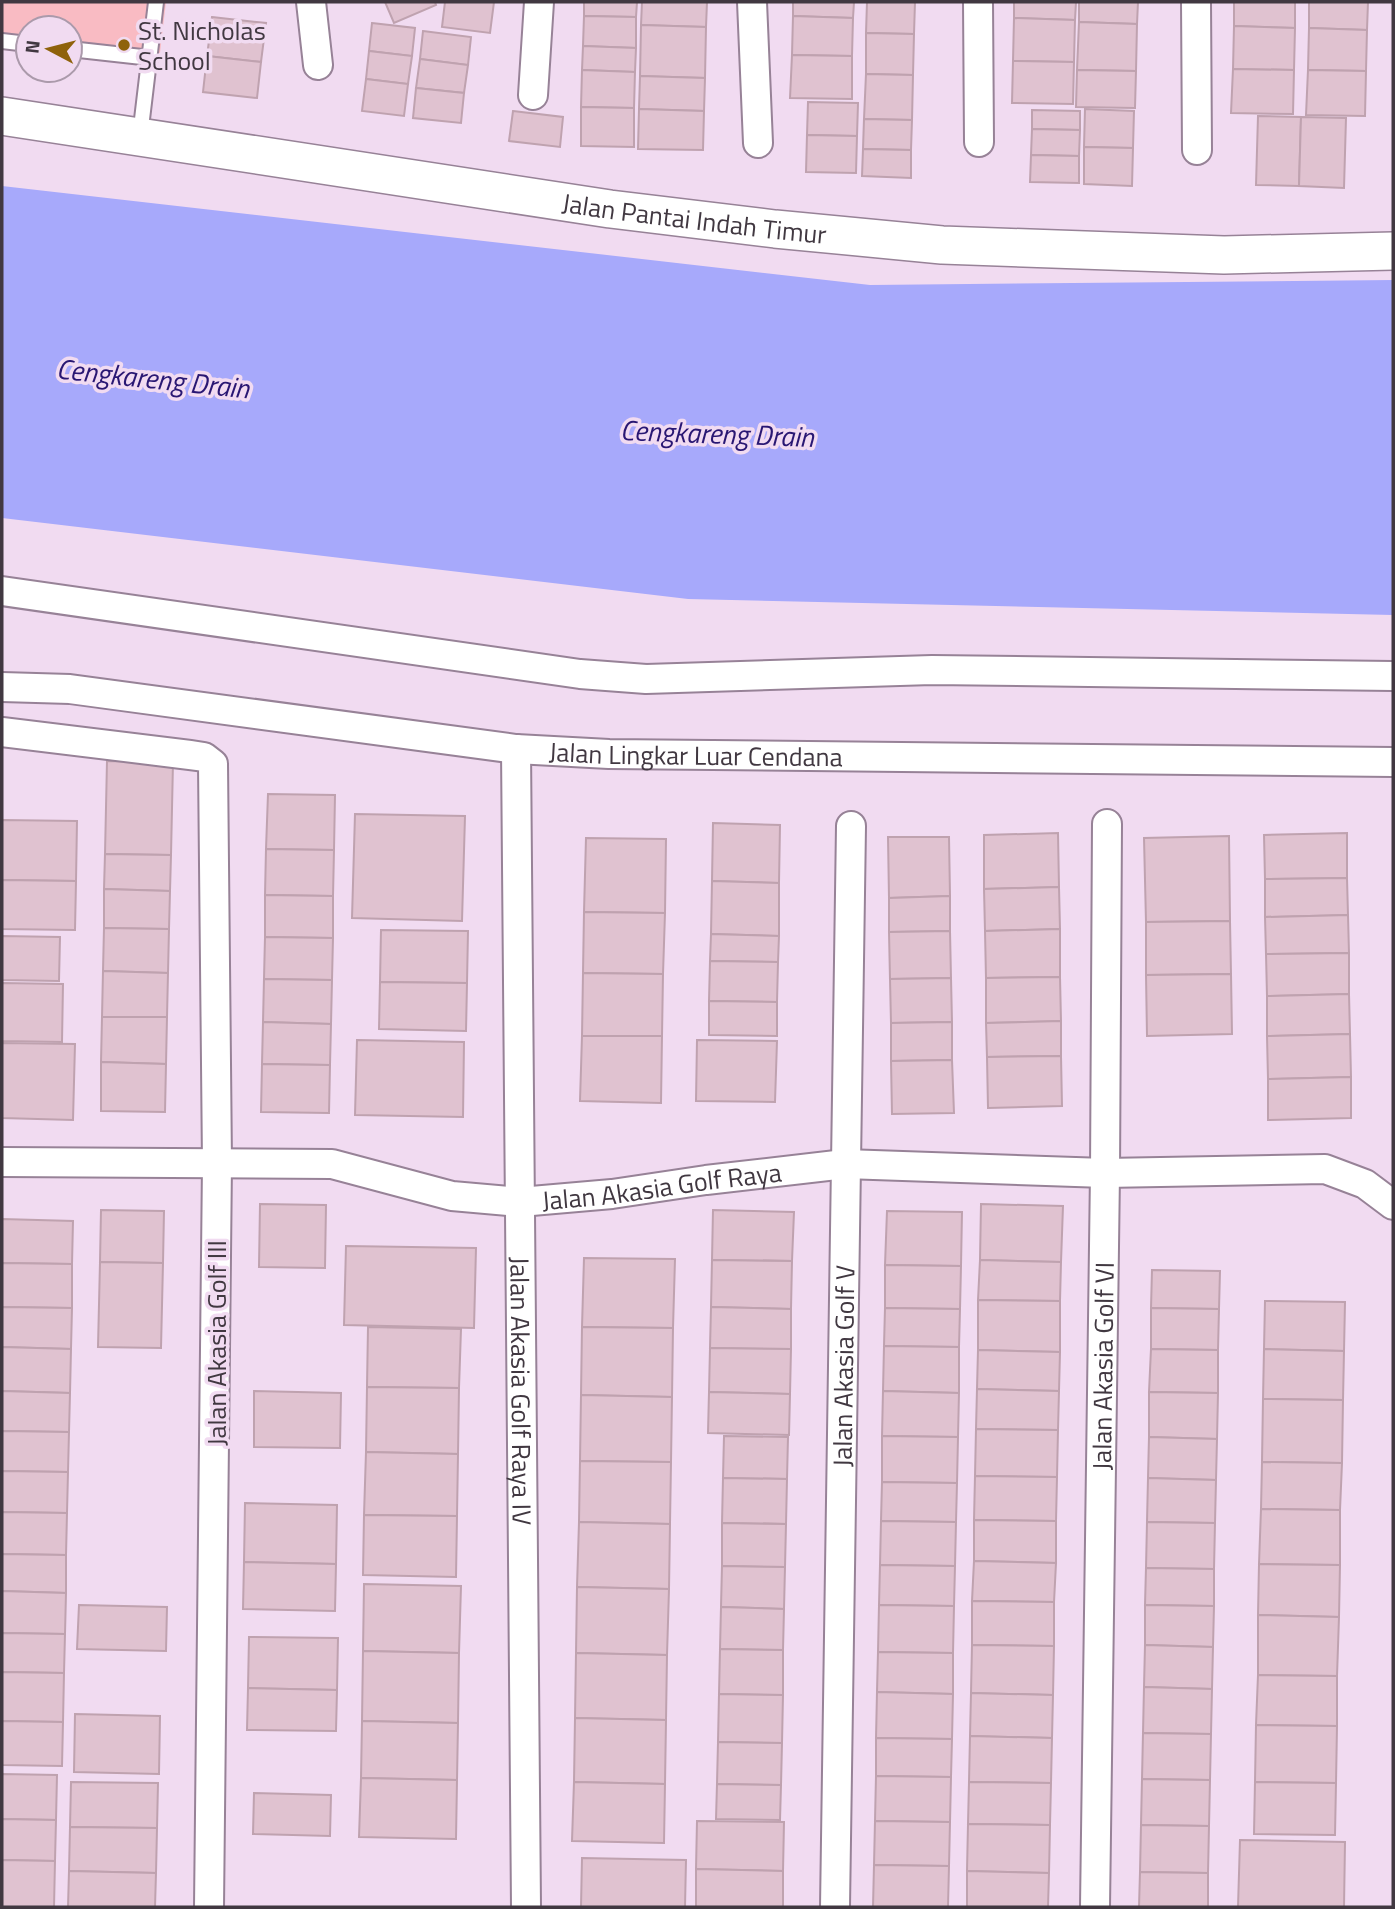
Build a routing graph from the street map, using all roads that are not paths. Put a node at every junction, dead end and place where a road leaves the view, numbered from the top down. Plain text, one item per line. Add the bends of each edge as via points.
1 (156, 2) edge
2 (311, 2) edge
3 (539, 2) edge
4 (752, 2) edge
5 (978, 2) edge
6 (1196, 2) edge
7 (84, 51) edge
8 (150, 58) junction
9 (318, 65) dead end
10 (533, 95) dead end
11 (2, 116) edge
12 (139, 138) junction
13 (979, 142) dead end
14 (758, 143) dead end
15 (1197, 150) dead end
16 (1393, 251) edge
17 (2, 591) edge
18 (1393, 676) edge
19 (2, 687) edge
20 (2, 732) edge
21 (516, 749) junction
22 (1393, 762) edge
23 (1107, 824) dead end
24 (851, 826) dead end
25 (2, 1162) edge
26 (218, 1163) junction
27 (845, 1164) junction
28 (1105, 1172) junction
29 (520, 1202) junction
30 (1393, 1205) edge
31 (209, 1907) edge
32 (526, 1907) edge
33 (835, 1907) edge
34 (1095, 1907) edge

1 - 8 lane
2 - 9 street
3 - 10 street
4 - 14 street
5 - 13 street
6 - 15 street
7 - 8 lane
8 - 12 lane
11 - 12 street, Jalan Pantai Indah Timur
12 - 16 street, Jalan Pantai Indah Timur via 610,209 942,245 1224,255
17 - 18 street via 580,674 646,679 932,670
19 - 21 street, Jalan Lingkar Luar Cendana via 70,689
20 - 26 street, Jalan Akasia Golf III via 204,757 213,764
21 - 22 street, Jalan Lingkar Luar Cendana via 609,754
21 - 29 street, Jalan Akasia Golf Raya IV
23 - 28 street, Jalan Akasia Golf VI
24 - 27 street, Jalan Akasia Golf V
25 - 26 street, Jalan Akasia Golf Raya
26 - 29 street, Jalan Akasia Golf Raya via 332,1164 452,1196
26 - 31 street, Jalan Akasia Golf III
27 - 28 street, Jalan Akasia Golf Raya
27 - 29 street, Jalan Akasia Golf Raya
27 - 33 street, Jalan Akasia Golf V
28 - 30 street, Jalan Akasia Golf Raya via 1325,1169 1364,1184
28 - 34 street, Jalan Akasia Golf VI
29 - 32 street, Jalan Akasia Golf Raya IV

